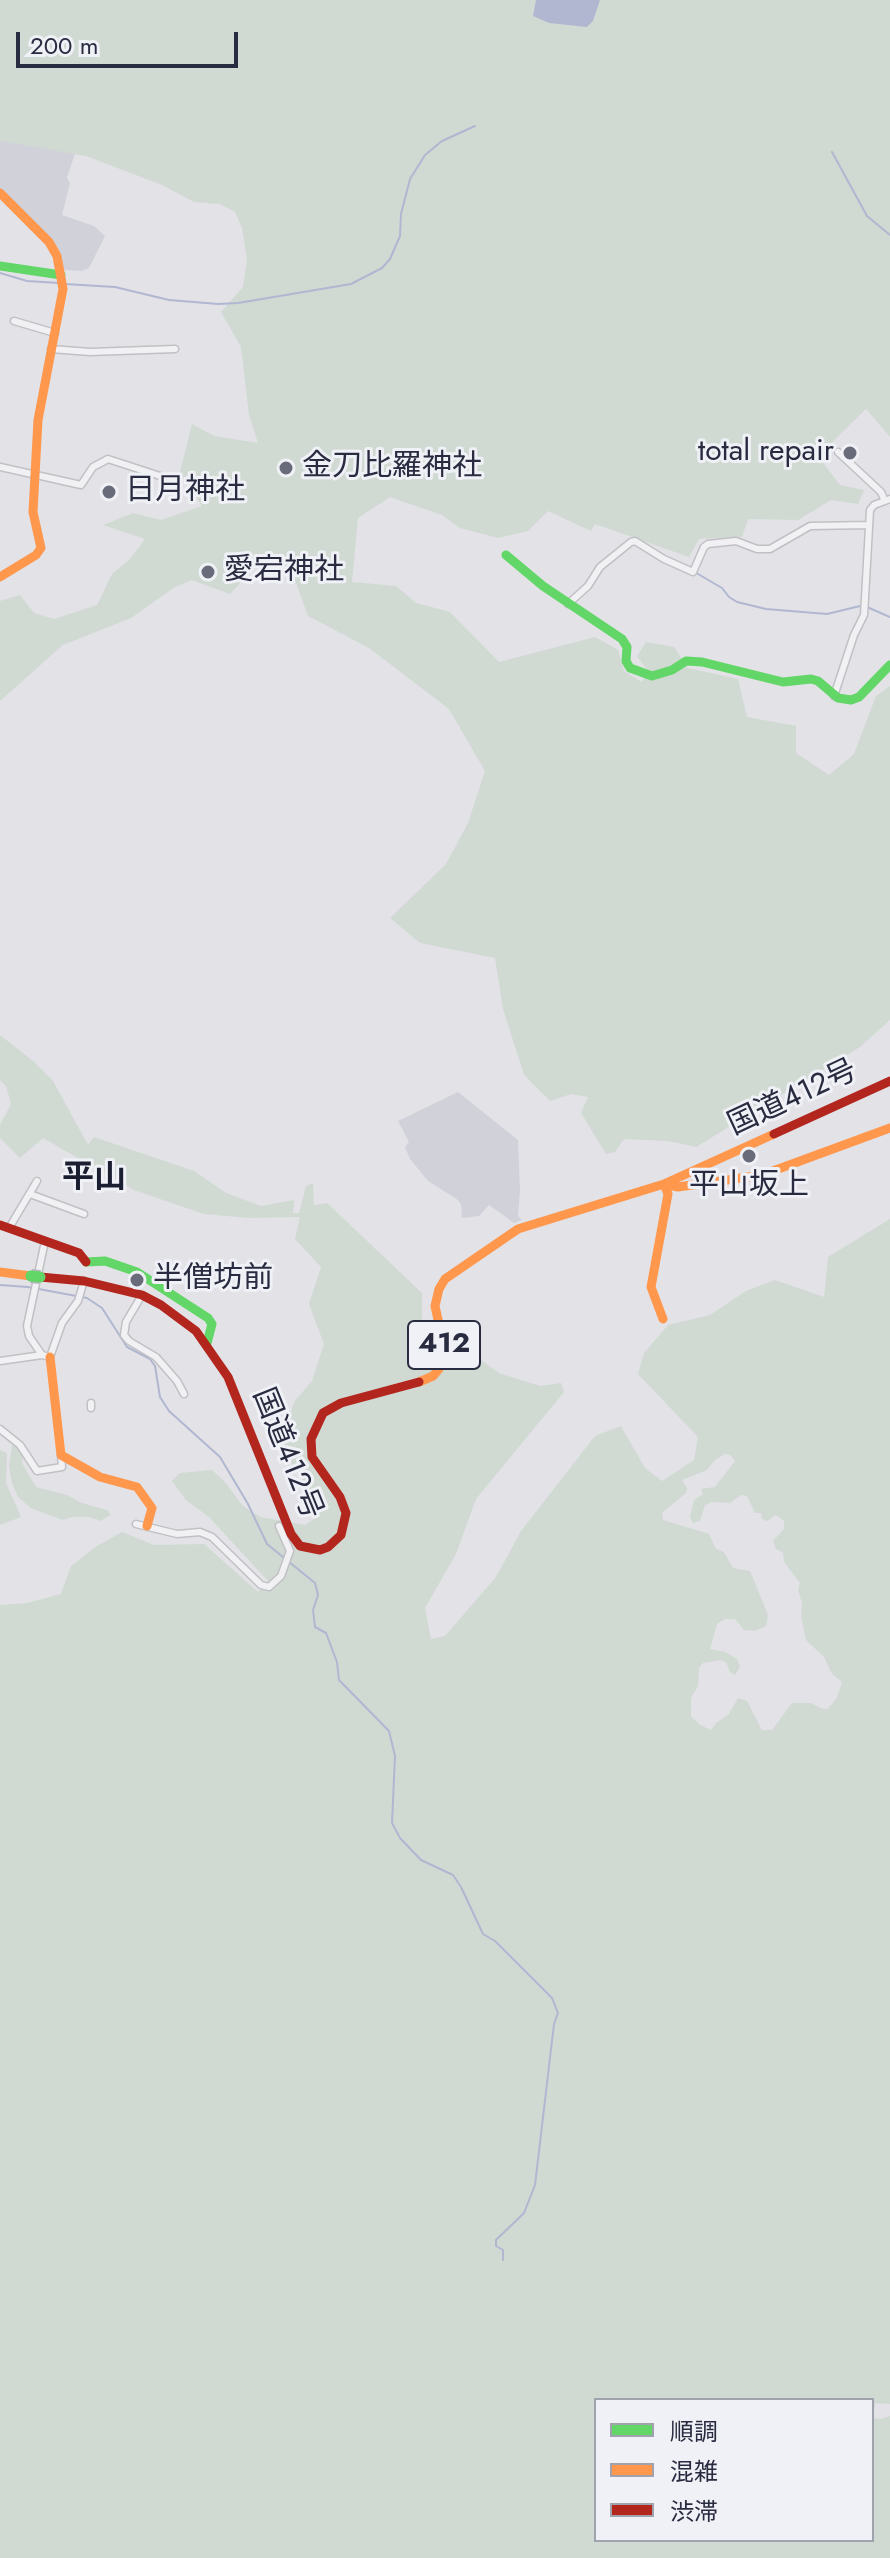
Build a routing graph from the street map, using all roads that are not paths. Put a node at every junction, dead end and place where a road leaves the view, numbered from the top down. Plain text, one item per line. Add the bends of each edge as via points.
1 (0, 193) edge
2 (0, 266) edge
3 (61, 275) junction
4 (17, 324) dead end
5 (55, 333) junction
6 (51, 349) junction
7 (175, 349) dead end
8 (838, 452) dead end
9 (0, 467) edge
10 (875, 472) dead end
11 (36, 476) junction
12 (867, 480) junction
13 (175, 485) dead end
14 (887, 499) edge
15 (868, 525) junction
16 (506, 555) dead end
17 (0, 577) edge
18 (568, 604) junction
19 (890, 665) edge
20 (834, 696) junction
21 (890, 1081) edge
22 (890, 1128) edge
23 (37, 1181) dead end
24 (664, 1184) junction
25 (30, 1194) junction
26 (84, 1214) dead end
27 (4, 1227) edge
28 (45, 1241) junction
29 (86, 1262) junction
30 (0, 1272) edge
31 (36, 1282) junction
32 (84, 1286) junction
33 (142, 1295) junction
34 (663, 1319) dead end
35 (124, 1335) junction
36 (207, 1343) junction
37 (120, 1345) dead end
38 (46, 1356) junction
39 (156, 1358) junction
40 (0, 1361) edge
41 (149, 1366) dead end
42 (184, 1394) dead end
43 (0, 1429) edge
44 (61, 1455) junction
45 (142, 1525) joint
46 (283, 1530) junction

1 - 3 main road via 42,233 57,256
2 - 3 main road
3 - 5 main road
4 - 5 street
5 - 6 main road
6 - 7 street
6 - 11 main road via 38,420
8 - 12 street
9 - 11 street
10 - 12 street
11 - 13 street via 81,485 93,467 108,459
11 - 17 main road via 33,512 41,548
12 - 14 street
14 - 15 street via 871,508
15 - 18 street via 810,526 770,549 736,541 708,544 693,572 631,542
15 - 20 street via 864,615
16 - 18 main road
18 - 20 main road via 622,639 630,668 652,676 686,661 702,662 783,682 811,679
19 - 20 main road via 859,697
21 - 24 main road, 国道412号 / 412
22 - 24 main road via 762,1175 678,1187
23 - 25 street
24 - 34 main road via 668,1194 651,1287
24 - 46 main road, 国道412号 / 412 via 518,1229 445,1279 435,1306 445,1352 439,1369 424,1381 331,1408 313,1431 310,1447 316,1465 344,1506 341,1535 328,1547 311,1549
25 - 26 street
25 - 27 street
27 - 28 main road
28 - 29 main road via 79,1253
28 - 31 street
29 - 32 main road
29 - 36 main road via 105,1261 137,1272 208,1318 212,1324
30 - 31 main road, 国道412号
31 - 32 main road, 国道412号
31 - 38 street via 27,1330
32 - 33 main road, 国道412号
32 - 38 street
33 - 35 street
33 - 36 main road, 国道412号 via 182,1318
35 - 37 street
35 - 39 street
36 - 46 main road, 国道412号 via 228,1377
38 - 40 street
38 - 44 main road
39 - 41 street
39 - 42 street
43 - 44 street via 20,1445 37,1471 62,1467
44 - 45 main road via 100,1477 137,1487 152,1508
45 - 46 street via 212,1537 265,1587 278,1581 286,1564 290,1551

